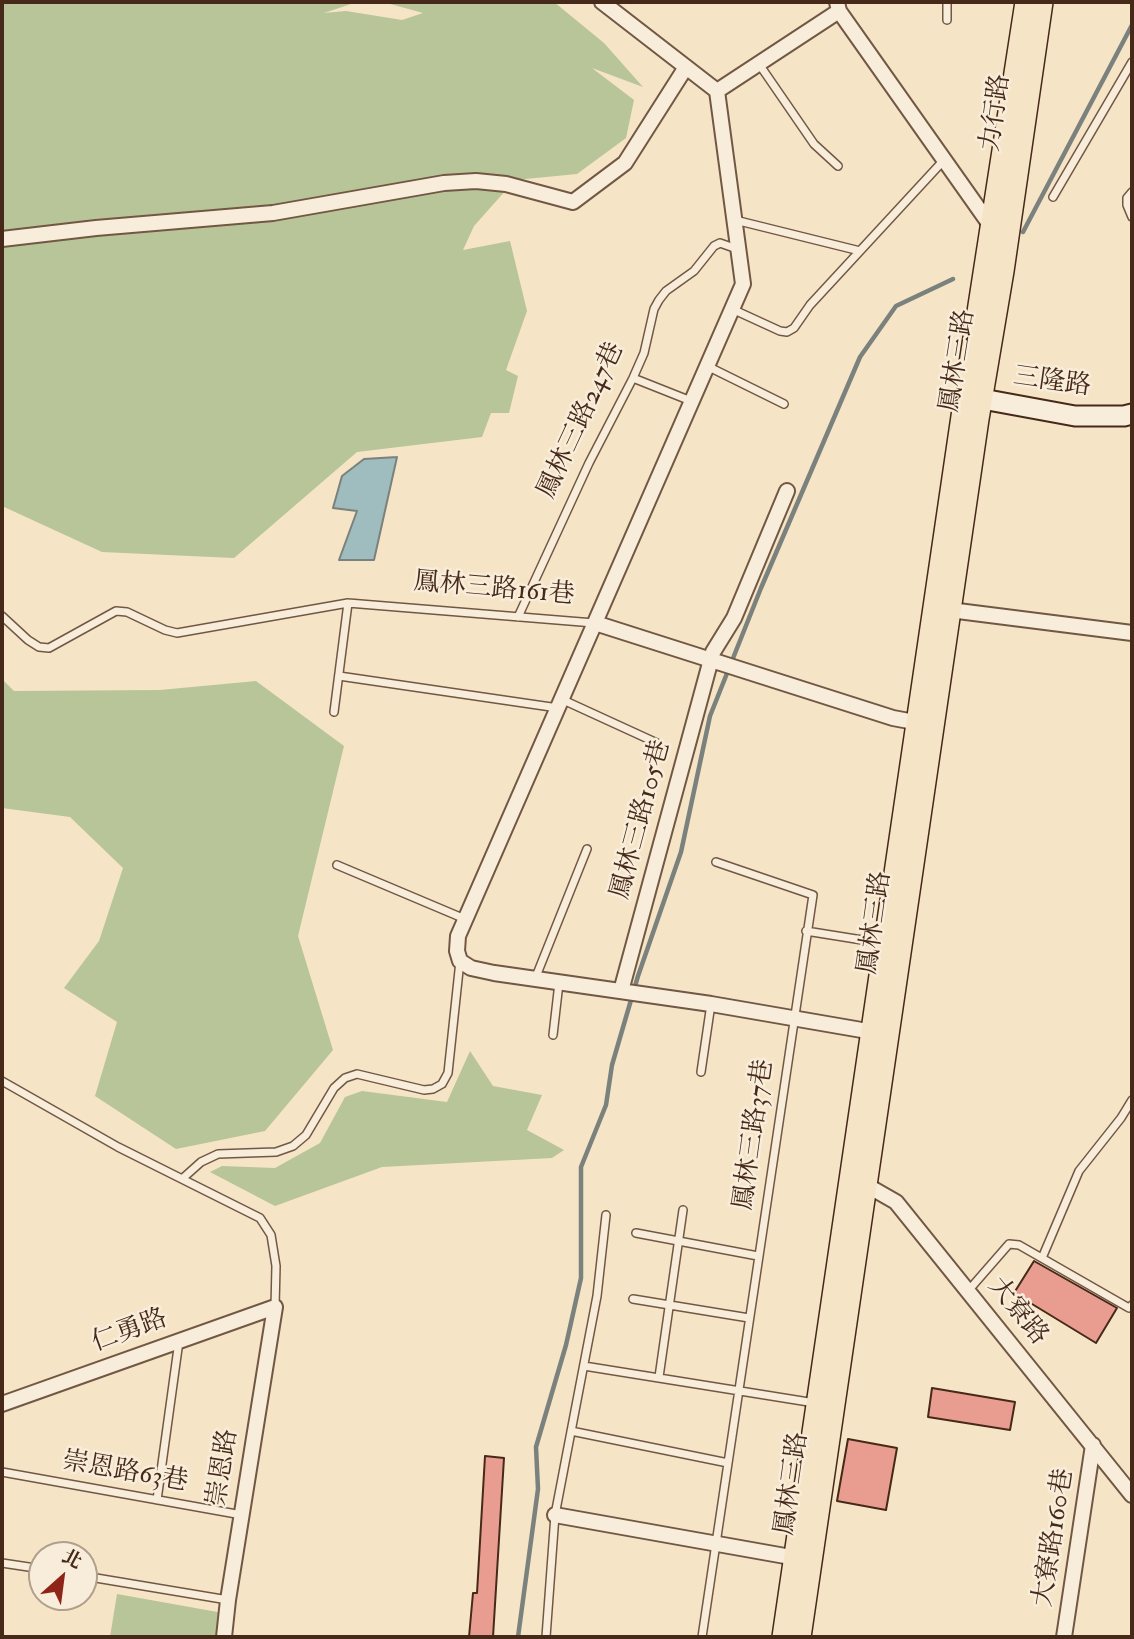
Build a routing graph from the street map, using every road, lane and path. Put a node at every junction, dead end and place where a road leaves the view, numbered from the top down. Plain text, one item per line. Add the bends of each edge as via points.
1 (603, 2) edge
2 (947, 2) edge
3 (1026, 2) edge
4 (1042, 2) edge
5 (838, 6) edge
6 (947, 20) dead end
7 (1132, 62) edge
8 (758, 64) junction
9 (686, 67) junction
10 (717, 91) junction
11 (944, 160) junction
12 (838, 166) dead end
13 (1132, 192) edge
14 (1053, 197) dead end
15 (1132, 217) edge
16 (734, 220) junction
17 (1000, 231) junction
18 (2, 239) edge
19 (738, 249) junction
20 (860, 251) junction
21 (732, 309) junction
22 (706, 366) junction
23 (633, 378) junction
24 (973, 397) junction
25 (691, 401) junction
26 (784, 404) dead end
27 (1132, 414) edge
28 (788, 491) dead end
29 (348, 603) junction
30 (950, 610) junction
31 (2, 617) edge
32 (517, 617) junction
33 (595, 623) junction
34 (1132, 633) edge
35 (714, 663) junction
36 (339, 676) junction
37 (559, 703) junction
38 (334, 712) dead end
39 (926, 724) junction
40 (657, 743) dead end
41 (587, 849) dead end
42 (716, 862) dead end
43 (337, 865) dead end
44 (465, 919) junction
45 (806, 931) junction
46 (885, 943) junction
47 (460, 961) junction
48 (535, 980) junction
49 (559, 983) junction
50 (629, 993) junction
51 (711, 1004) junction
52 (793, 1020) junction
53 (880, 1033) junction
54 (553, 1035) dead end
55 (701, 1072) dead end
56 (2, 1081) edge
57 (1132, 1100) edge
58 (182, 1179) junction
59 (858, 1181) junction
60 (683, 1210) dead end
61 (606, 1215) dead end
62 (636, 1234) dead end
63 (679, 1240) junction
64 (758, 1256) junction
65 (1042, 1258) junction
66 (968, 1291) junction
67 (633, 1299) dead end
68 (670, 1303) junction
69 (1132, 1305) edge
70 (275, 1307) junction
71 (749, 1318) junction
72 (179, 1340) junction
73 (584, 1366) junction
74 (659, 1377) junction
75 (738, 1392) junction
76 (816, 1403) junction
77 (2, 1404) edge
78 (571, 1431) junction
79 (1093, 1445) junction
80 (728, 1463) junction
81 (2, 1472) edge
82 (1132, 1495) edge
83 (157, 1500) junction
84 (242, 1515) junction
85 (555, 1515) junction
86 (715, 1545) junction
87 (803, 1559) junction
88 (2, 1563) edge
89 (28, 1567) edge
90 (98, 1578) edge
91 (228, 1600) junction
92 (224, 1637) edge
93 (546, 1637) edge
94 (702, 1637) edge
95 (783, 1637) edge
96 (800, 1637) edge
97 (1064, 1637) edge

1 - 9 street
2 - 6 lane
3 - 17 main road, 力行路
4 - 17 main road, 力行路
5 - 8 street
5 - 11 street
7 - 14 lane
8 - 10 street
8 - 12 lane via 814,144
9 - 10 street
9 - 18 street via 625,163 573,202 476,181 273,213
10 - 16 street
11 - 17 street
11 - 20 lane
13 - 15 lane via 1127,205
16 - 19 street
16 - 20 lane
17 - 24 main road, 鳳林三路
19 - 21 street via 743,284
19 - 23 lane, 鳳林三路247巷 via 720,243 714,246 694,271 666,291 654,309
20 - 21 lane via 787,332
21 - 22 street
22 - 25 street
22 - 26 lane
23 - 25 lane
23 - 32 lane, 鳳林三路247巷
24 - 27 street, 三隆路 via 1075,416
24 - 30 main road, 鳳林三路
24 - 39 main road, 鳳林三路
25 - 33 street
28 - 35 street, 鳳林三路105巷 via 734,618 713,652
29 - 31 lane, 鳳林三路161巷 via 177,633 116,611 49,648 28,640
29 - 32 lane, 鳳林三路161巷
29 - 36 lane
30 - 34 street
30 - 39 main road, 鳳林三路
32 - 33 lane, 鳳林三路161巷
33 - 35 street
33 - 37 street, 鳳林三路161巷
35 - 39 street
35 - 50 street, 鳳林三路105巷
36 - 37 lane
36 - 38 lane
37 - 40 lane
37 - 44 street, 鳳林三路161巷
39 - 46 main road, 鳳林三路
39 - 53 main road, 鳳林三路
41 - 48 lane
42 - 45 lane via 813,895
43 - 44 lane
44 - 47 street, 鳳林三路161巷 via 458,936
45 - 46 lane
45 - 52 lane
46 - 53 main road, 鳳林三路
47 - 48 street via 471,968
47 - 58 lane via 448,1073 442,1084 424,1090 357,1074 345,1077 306,1135 293,1146 276,1152 218,1154
48 - 49 street
49 - 50 street
49 - 54 lane
50 - 51 street
51 - 52 street
51 - 55 lane
52 - 53 street
52 - 64 lane, 鳳林三路37巷
53 - 59 main road, 鳳林三路
56 - 58 lane
57 - 65 lane via 1079,1171
58 - 70 lane via 260,1219 271,1235
59 - 66 street, 大寮路 via 896,1202
59 - 76 main road, 鳳林三路
59 - 87 main road, 鳳林三路
60 - 63 lane
61 - 73 lane
62 - 63 lane
63 - 64 lane
63 - 68 lane
64 - 71 lane, 鳳林三路37巷
65 - 66 lane via 1009,1244
65 - 69 lane via 1129,1308
66 - 79 street, 大寮路
67 - 68 lane
68 - 71 lane
68 - 74 lane
70 - 72 street, 仁勇路
70 - 84 street, 崇恩路
71 - 75 lane, 鳳林三路37巷
72 - 77 street, 仁勇路
72 - 83 lane
73 - 74 lane
73 - 78 lane
74 - 75 lane
75 - 76 lane
75 - 80 lane, 鳳林三路37巷
76 - 87 main road, 鳳林三路
78 - 80 lane
78 - 85 lane
79 - 82 street, 大寮路
79 - 97 street, 大寮路160巷
80 - 86 lane, 鳳林三路37巷
81 - 83 lane, 崇恩路63巷
83 - 84 lane, 崇恩路63巷
84 - 91 street, 崇恩路
85 - 86 street
85 - 93 lane
86 - 87 street
86 - 94 lane
87 - 95 main road, 鳳林三路
87 - 96 main road, 鳳林三路
88 - 89 lane
90 - 91 lane
91 - 92 street, 崇恩路

